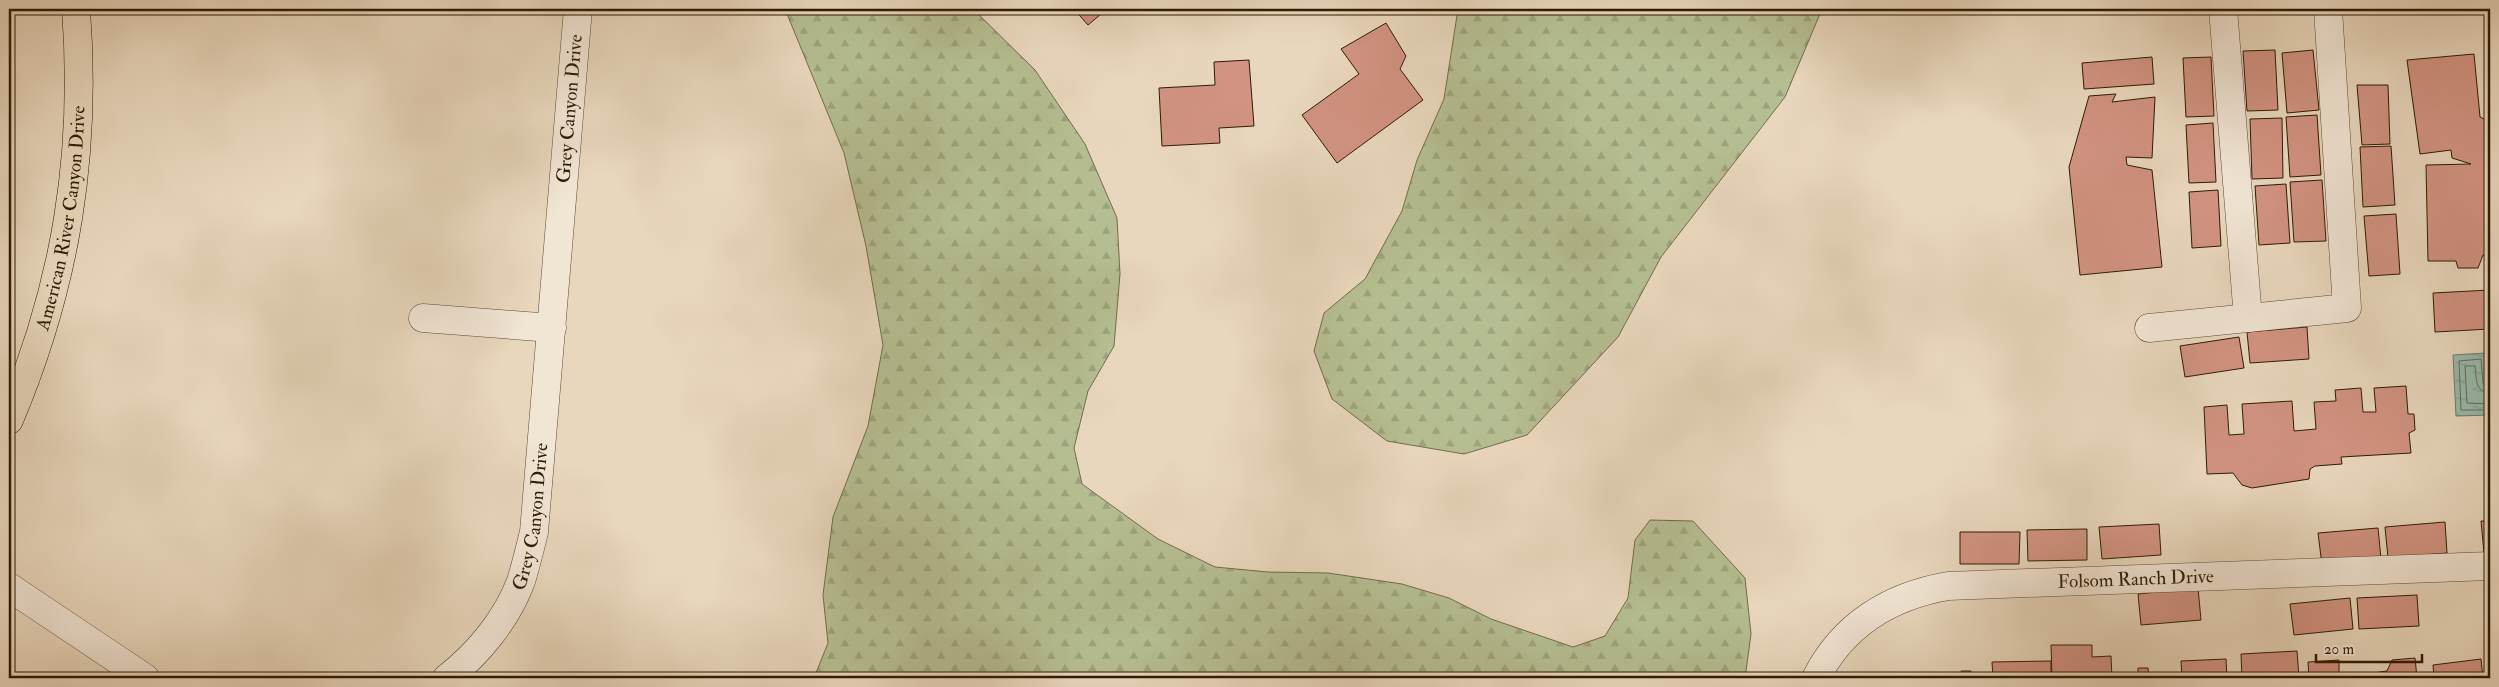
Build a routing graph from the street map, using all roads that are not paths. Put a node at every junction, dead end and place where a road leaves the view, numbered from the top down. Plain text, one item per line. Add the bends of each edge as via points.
1 (76, 9) edge
2 (578, 9) edge
3 (2223, 9) edge
4 (2328, 9) edge
5 (423, 318) dead end
6 (2248, 318) junction
7 (552, 328) junction
8 (2149, 328) dead end
9 (9, 420) edge
10 (2490, 566) edge
11 (9, 587) edge
12 (145, 678) edge
13 (447, 678) edge
14 (1816, 678) edge

1 - 9 main road, American River Canyon Drive via 79,125 71,209 54,292 29,372
2 - 7 street, Grey Canyon Drive
3 - 6 street
4 - 6 street via 2347,308
5 - 7 street
6 - 8 street
7 - 13 street, Grey Canyon Drive via 534,532 521,581 497,626 464,664
10 - 14 street, Folsom Ranch Drive via 1948,586 1920,591 1878,611 1853,628 1825,661
11 - 12 street

